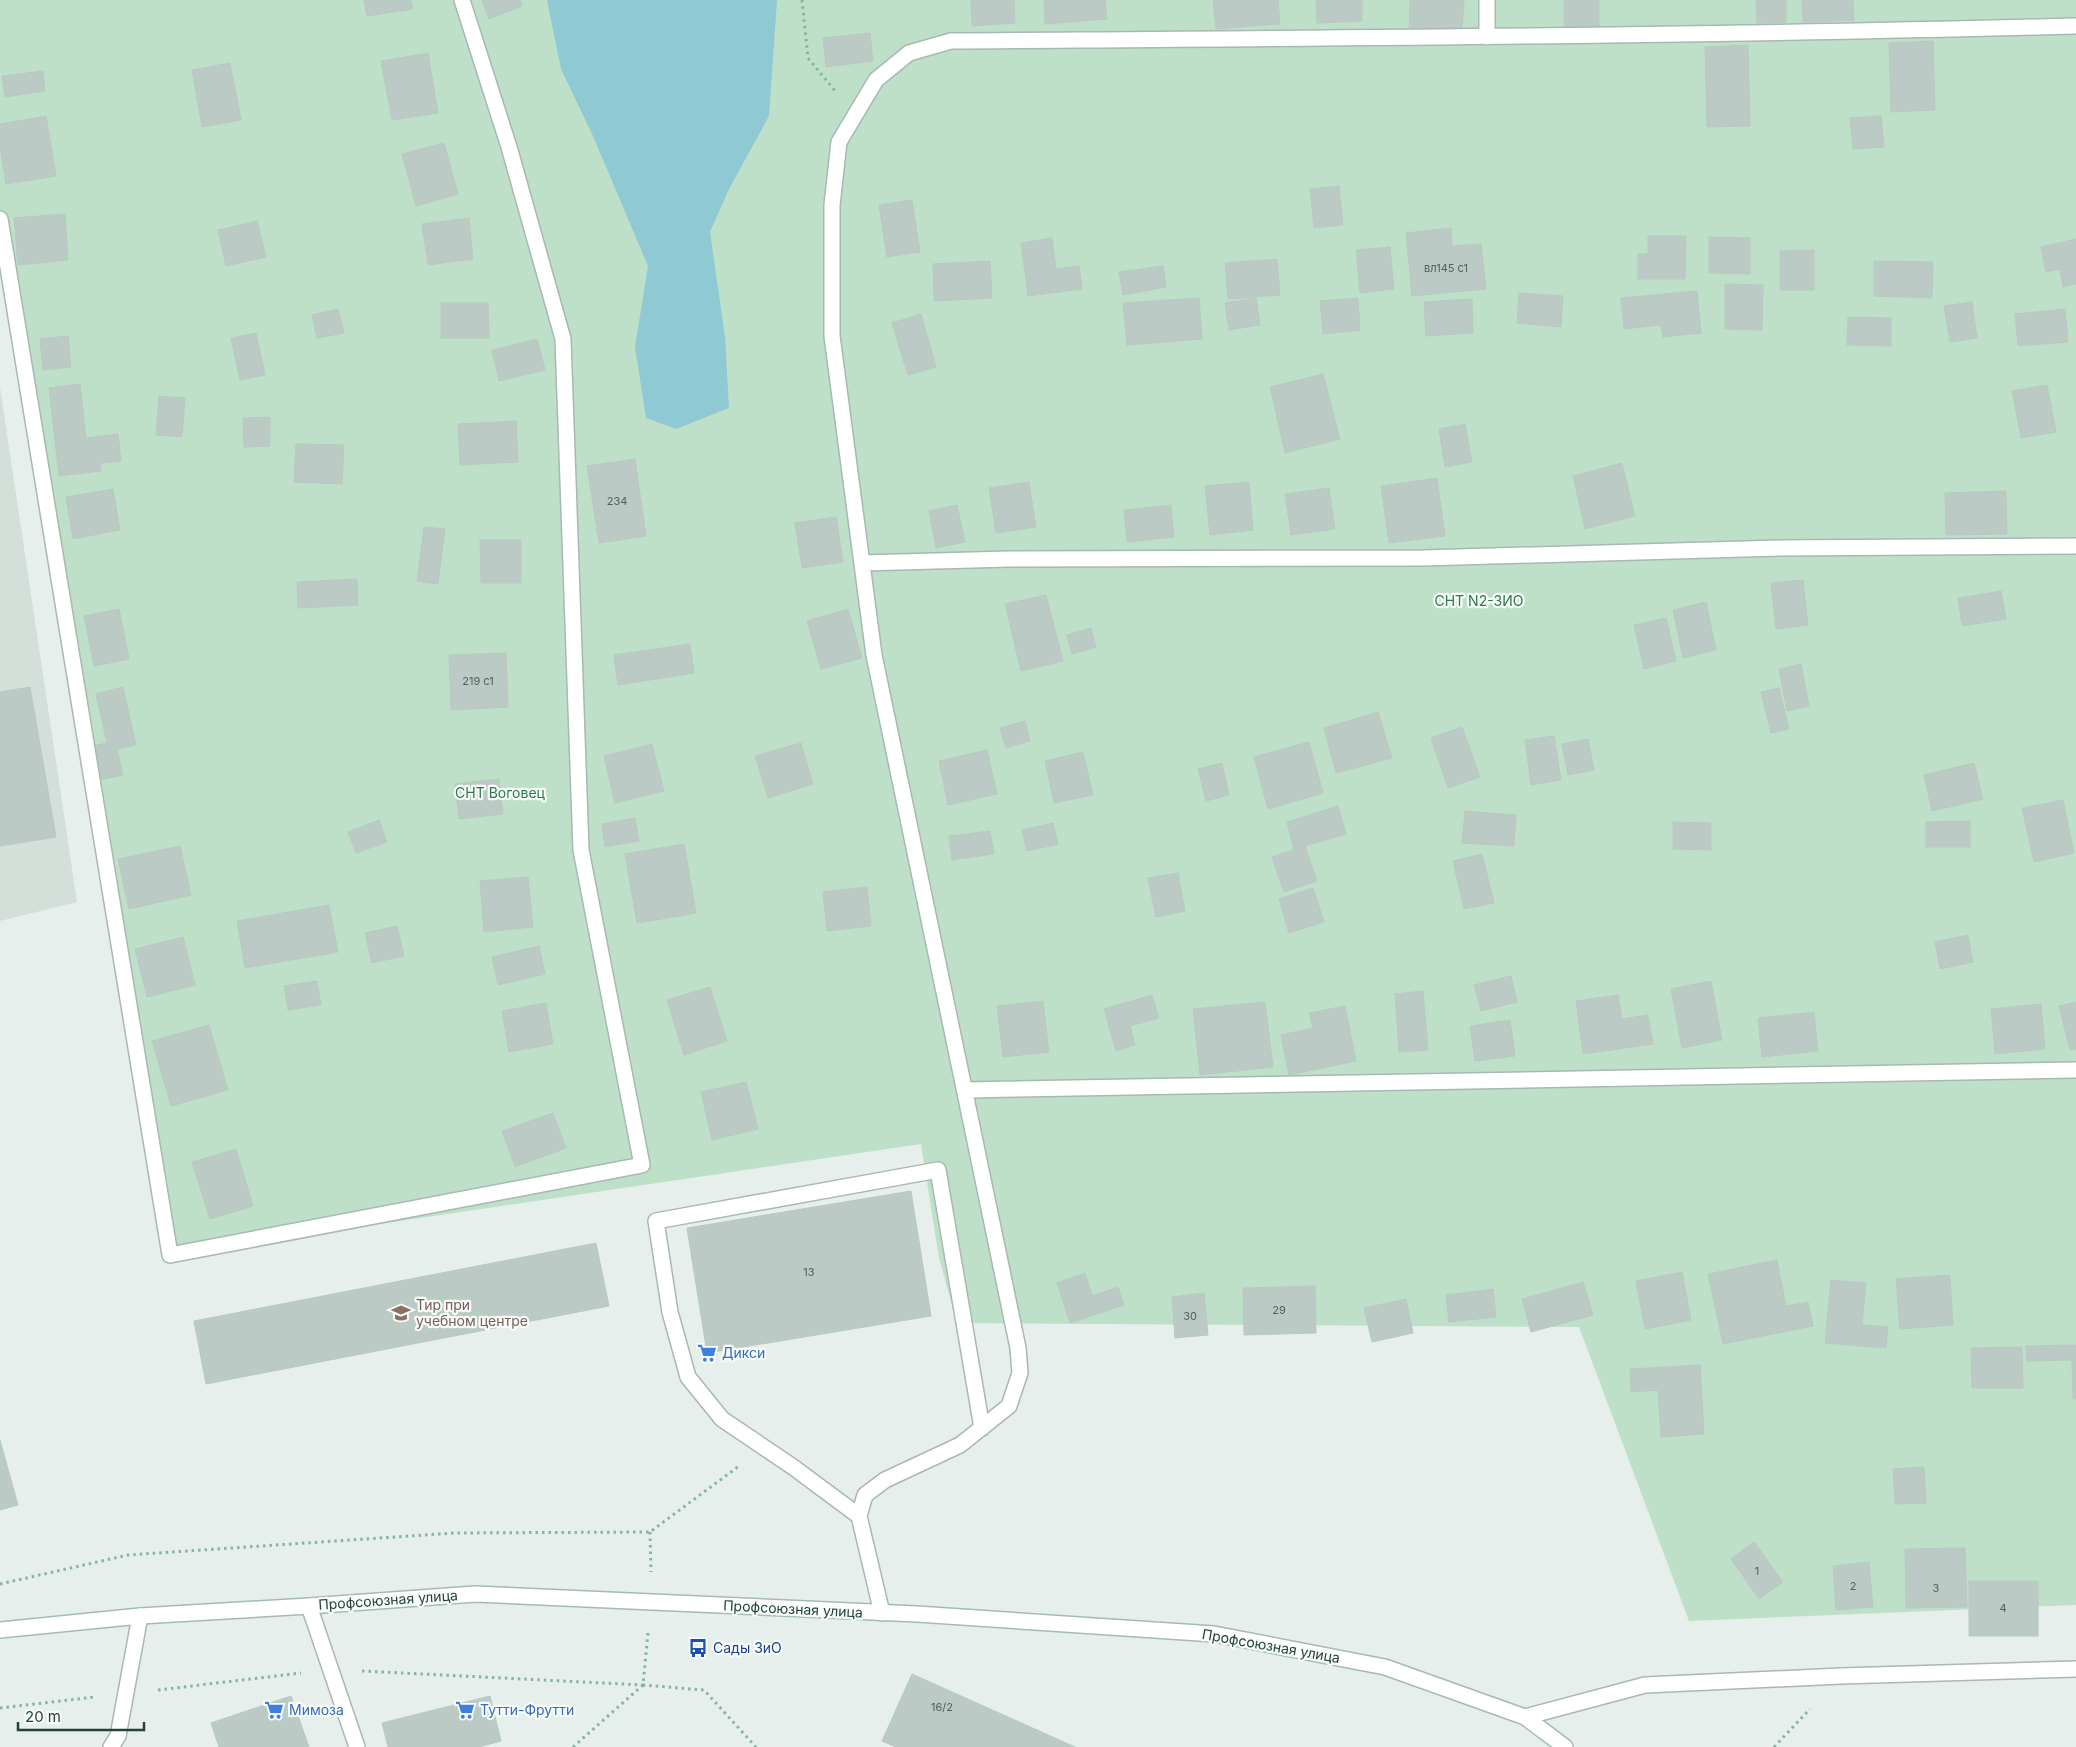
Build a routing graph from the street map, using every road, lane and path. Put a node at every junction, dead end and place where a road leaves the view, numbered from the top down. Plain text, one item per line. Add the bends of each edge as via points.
1 (462, 0) edge
2 (802, 0) edge
3 (1487, 0) edge
4 (2076, 26) edge
5 (1487, 37) junction
6 (855, 116) junction
7 (0, 219) edge
8 (2076, 546) edge
9 (862, 563) junction
10 (2076, 1070) edge
11 (965, 1090) junction
12 (982, 1428) junction
13 (764, 1448) junction
14 (860, 1516) junction
15 (0, 1584) edge
16 (309, 1606) junction
17 (882, 1613) junction
18 (140, 1616) junction
19 (0, 1630) edge
20 (2076, 1670) edge
21 (1841, 1676) junction
22 (643, 1685) dead end
23 (704, 1690) dead end
24 (1525, 1717) junction
25 (111, 1747) edge
26 (357, 1747) edge
27 (573, 1747) edge
28 (756, 1747) edge
29 (1565, 1747) edge
30 (1774, 1747) edge

1 - 7 main road via 509,148 563,339 581,850 642,1165 170,1255
2 - 6 path via 808,58
3 - 5 main road
4 - 5 main road via 1803,34
5 - 6 main road via 951,41 908,53 876,80
6 - 9 main road via 839,142 832,205 832,336
8 - 9 main road via 1780,548 1423,558 1019,559
9 - 11 main road via 874,655
10 - 11 main road
11 - 12 main road via 1018,1348 1020,1373 1009,1406
12 - 13 main road via 938,1170 656,1221 670,1312 688,1377 722,1420
12 - 14 main road via 960,1446 885,1480 865,1495
13 - 14 main road
13 - 15 path via 650,1532 454,1533 128,1555
14 - 17 main road
16 - 17 main road, Профсоюзная улица via 475,1594
16 - 18 main road, Профсоюзная улица
16 - 26 main road
17 - 24 main road, Профсоюзная улица via 1214,1634 1385,1666
18 - 19 main road, Профсоюзная улица
18 - 25 main road via 118,1736
20 - 21 main road
21 - 24 main road via 1645,1685
21 - 30 path
22 - 27 path
23 - 28 path
24 - 29 main road, Профсоюзная улица

